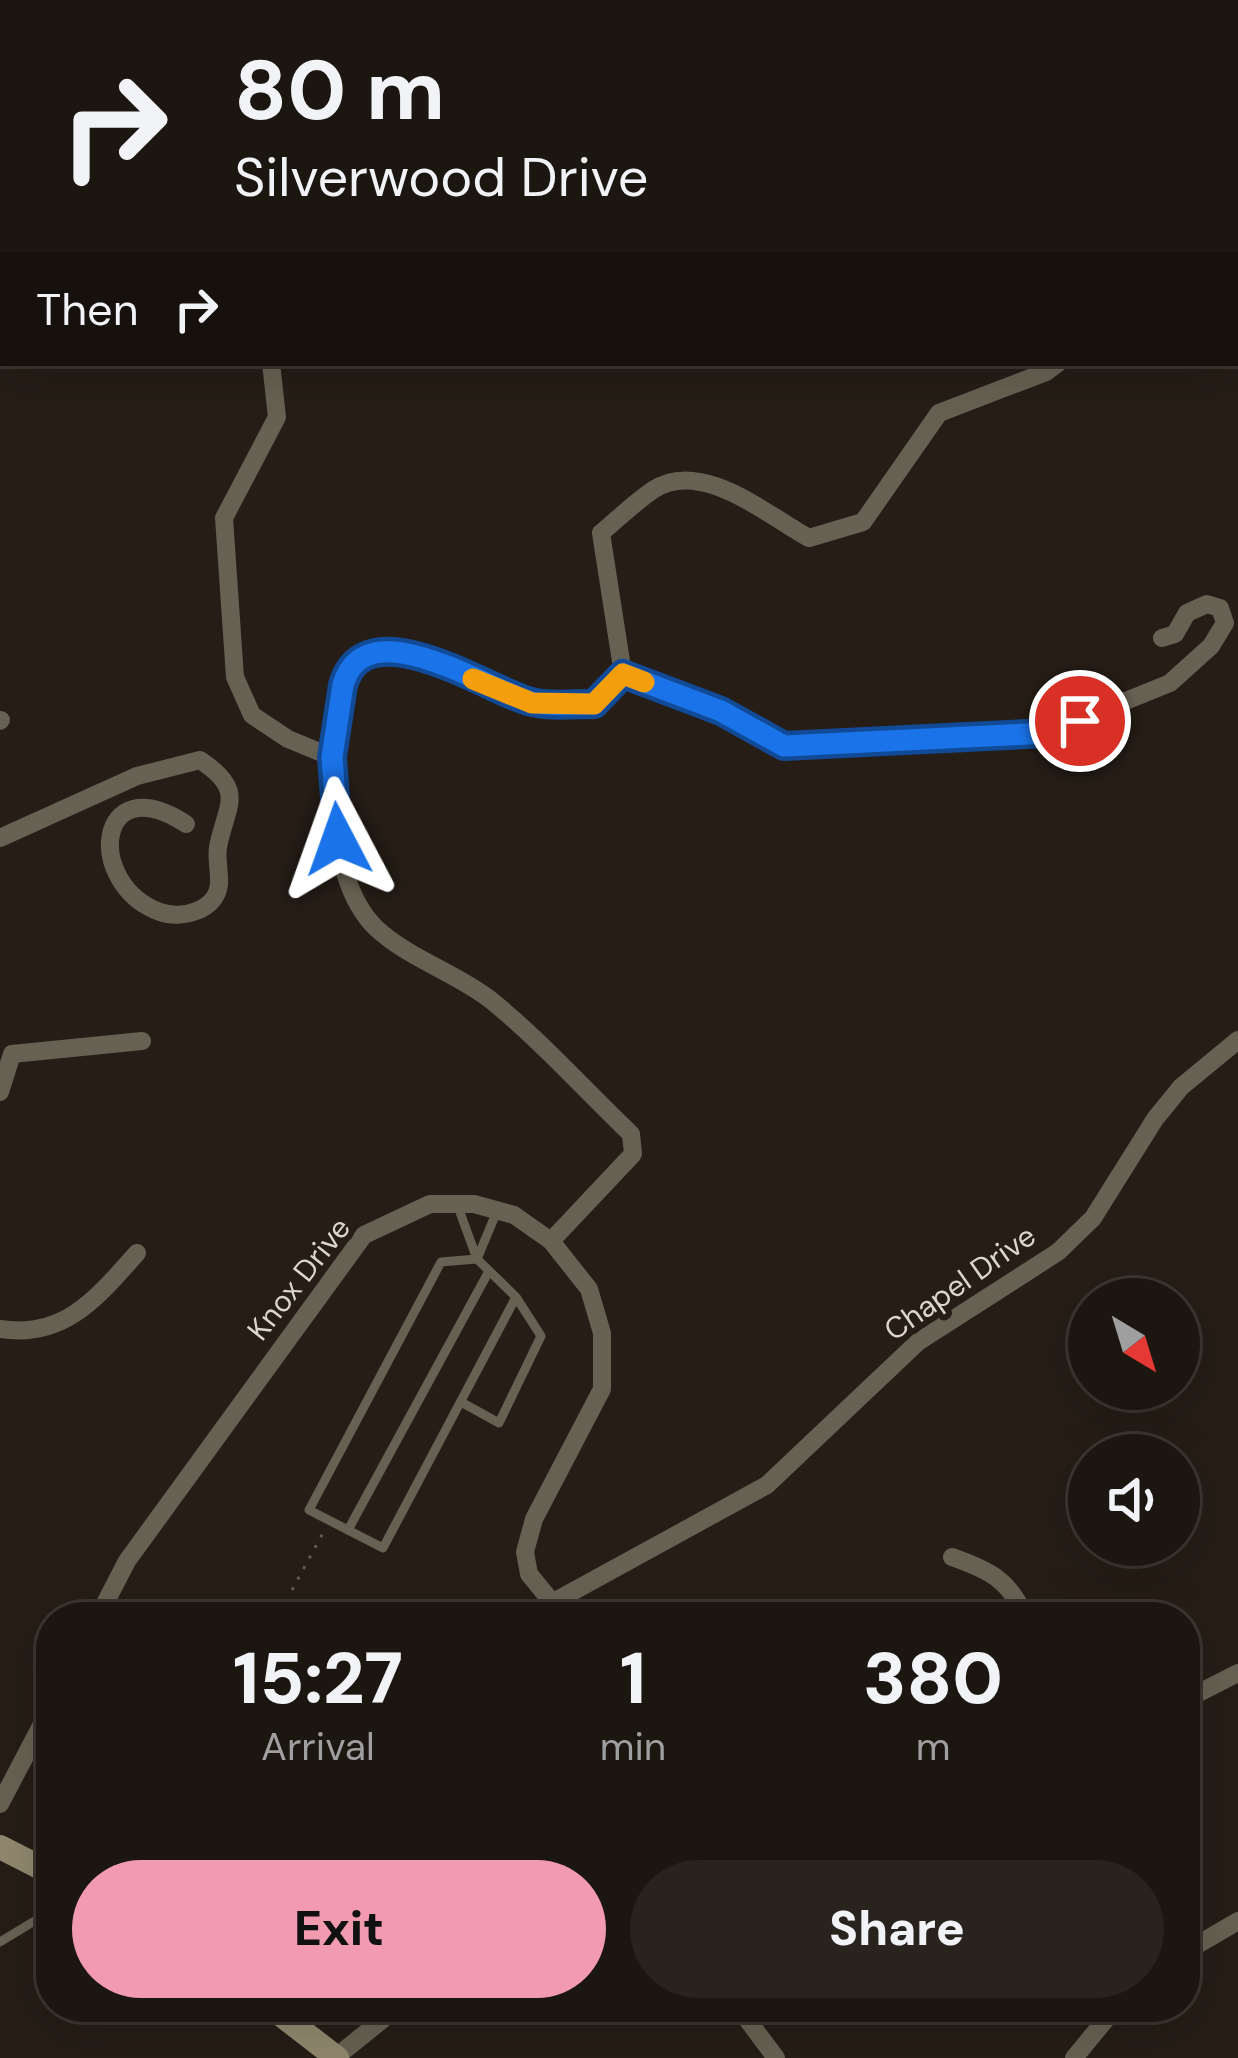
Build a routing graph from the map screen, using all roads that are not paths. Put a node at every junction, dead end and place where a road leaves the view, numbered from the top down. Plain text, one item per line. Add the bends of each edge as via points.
1 (271, 366) edge
2 (1054, 366) edge
3 (1162, 638) dead end
4 (623, 674) junction
5 (332, 757) junction
6 (186, 824) dead end
7 (0, 838) edge
8 (1238, 1040) edge
9 (142, 1041) dead end
10 (0, 1093) edge
11 (457, 1204) junction
12 (497, 1210) junction
13 (551, 1241) junction
14 (136, 1253) dead end
15 (477, 1259) junction
16 (489, 1271) junction
17 (516, 1297) junction
18 (0, 1329) edge
19 (461, 1402) junction
20 (348, 1530) junction
21 (952, 1557) dead end
22 (106, 1602) edge
23 (551, 1602) edge
24 (571, 1602) edge
25 (1019, 1602) edge
26 (1238, 1673) edge
27 (1200, 1692) edge
28 (36, 1736) edge
29 (0, 1804) edge
30 (0, 1847) edge
31 (36, 1865) edge
32 (36, 1920) edge
33 (1238, 1921) edge
34 (0, 1942) edge
35 (1200, 1943) edge
36 (290, 2022) edge
37 (380, 2022) edge
38 (748, 2022) edge
39 (1104, 2022) edge
40 (337, 2058) edge
41 (776, 2058) edge
42 (1074, 2058) edge

1 - 5 street via 277,417 224,518 235,677 252,715
2 - 4 street via 939,413 863,522 809,538 713,485 684,478 656,488 601,533
3 - 4 street via 1175,634 1187,614 1207,604 1220,608 1225,622 1211,646 1170,683 1047,733 784,746 721,711
4 - 5 street via 594,704 532,703 410,653 376,652 346,673
5 - 13 street via 338,839 350,883 376,928 490,1000 631,1134 633,1154 622,1170
6 - 7 street via 163,809 134,807 110,830 109,849 113,871 135,898 156,911 191,913 219,891 217,850 234,806 227,786 200,760 137,776
8 - 24 street, Chapel Drive via 1181,1087 1093,1218 1058,1252 918,1342 767,1486
9 - 10 street via 13,1054
11 - 12 street, Knox Drive
11 - 15 lane
11 - 22 street, Knox Drive via 430,1204 364,1235 127,1561
12 - 13 street, Knox Drive
12 - 15 lane
13 - 23 street, Knox Drive via 589,1289 602,1333 602,1389 525,1552 529,1574
14 - 18 street via 55,1328
15 - 16 lane
15 - 20 lane via 441,1262 309,1510
16 - 17 lane
16 - 20 lane
17 - 19 lane
17 - 19 lane via 541,1336 500,1423
19 - 20 lane via 383,1548
21 - 25 street via 1000,1576
26 - 27 street
28 - 29 street
30 - 31 street
32 - 34 lane
33 - 35 street
36 - 40 street
37 - 40 street
38 - 41 street
39 - 42 street

